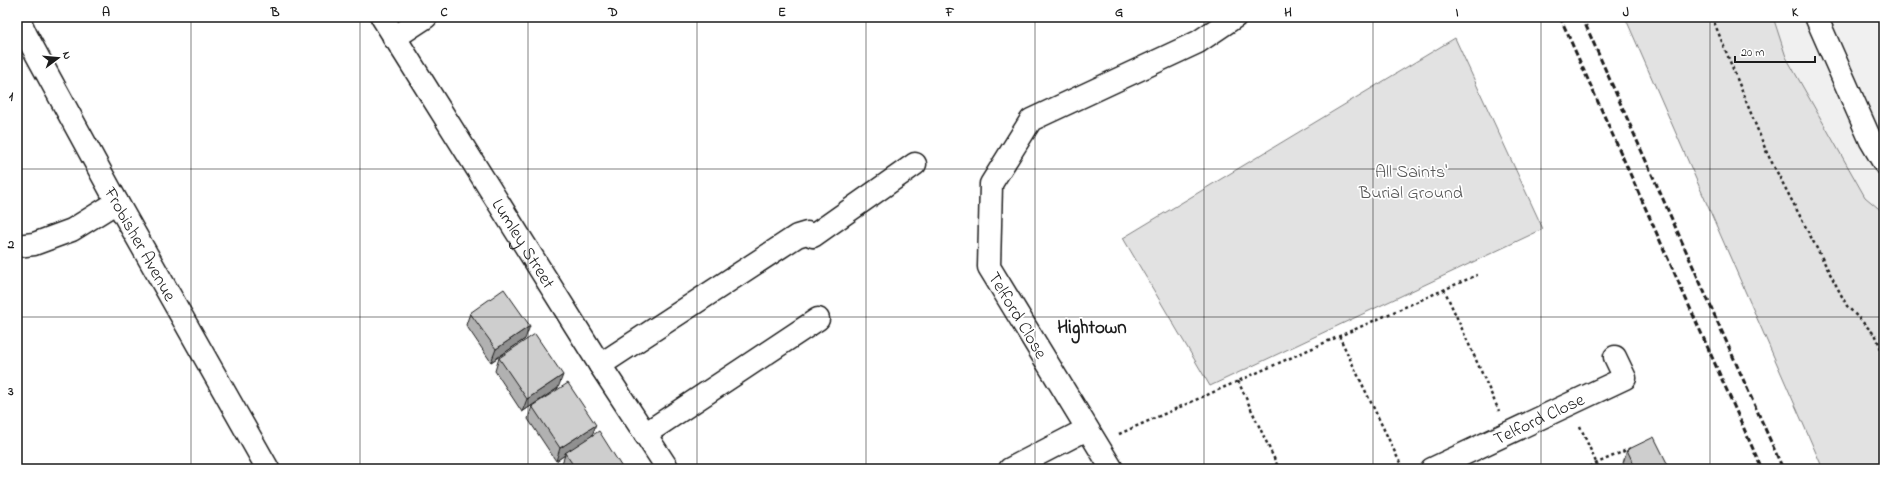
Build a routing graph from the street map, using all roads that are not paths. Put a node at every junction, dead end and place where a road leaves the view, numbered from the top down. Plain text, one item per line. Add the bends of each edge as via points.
1 (18, 17) edge
2 (382, 17) edge
3 (426, 17) edge
4 (1235, 17) edge
5 (1817, 19) dead end
6 (394, 38) junction
7 (1884, 163) edge
8 (915, 164) dead end
9 (117, 202) junction
10 (17, 246) edge
11 (818, 319) dead end
12 (1615, 357) dead end
13 (600, 365) junction
14 (645, 434) junction
15 (1092, 437) junction
16 (268, 469) edge
17 (668, 469) edge
18 (1010, 469) edge
19 (1112, 469) edge
20 (1432, 469) edge

1 - 9 street, Frobisher Avenue
2 - 6 street, Lumley Street
3 - 6 street
4 - 15 street, Telford Close via 1198,42 1032,120 991,184 989,268
5 - 7 street via 1871,141
6 - 13 street, Lumley Street
8 - 13 street via 813,236 807,233 797,236
9 - 10 street via 72,230 34,244
9 - 16 street, Frobisher Avenue
11 - 14 street
12 - 20 street, Telford Close via 1625,378
13 - 14 street, Lumley Street
14 - 17 street, Lumley Street
15 - 18 street
15 - 19 street, Telford Close

